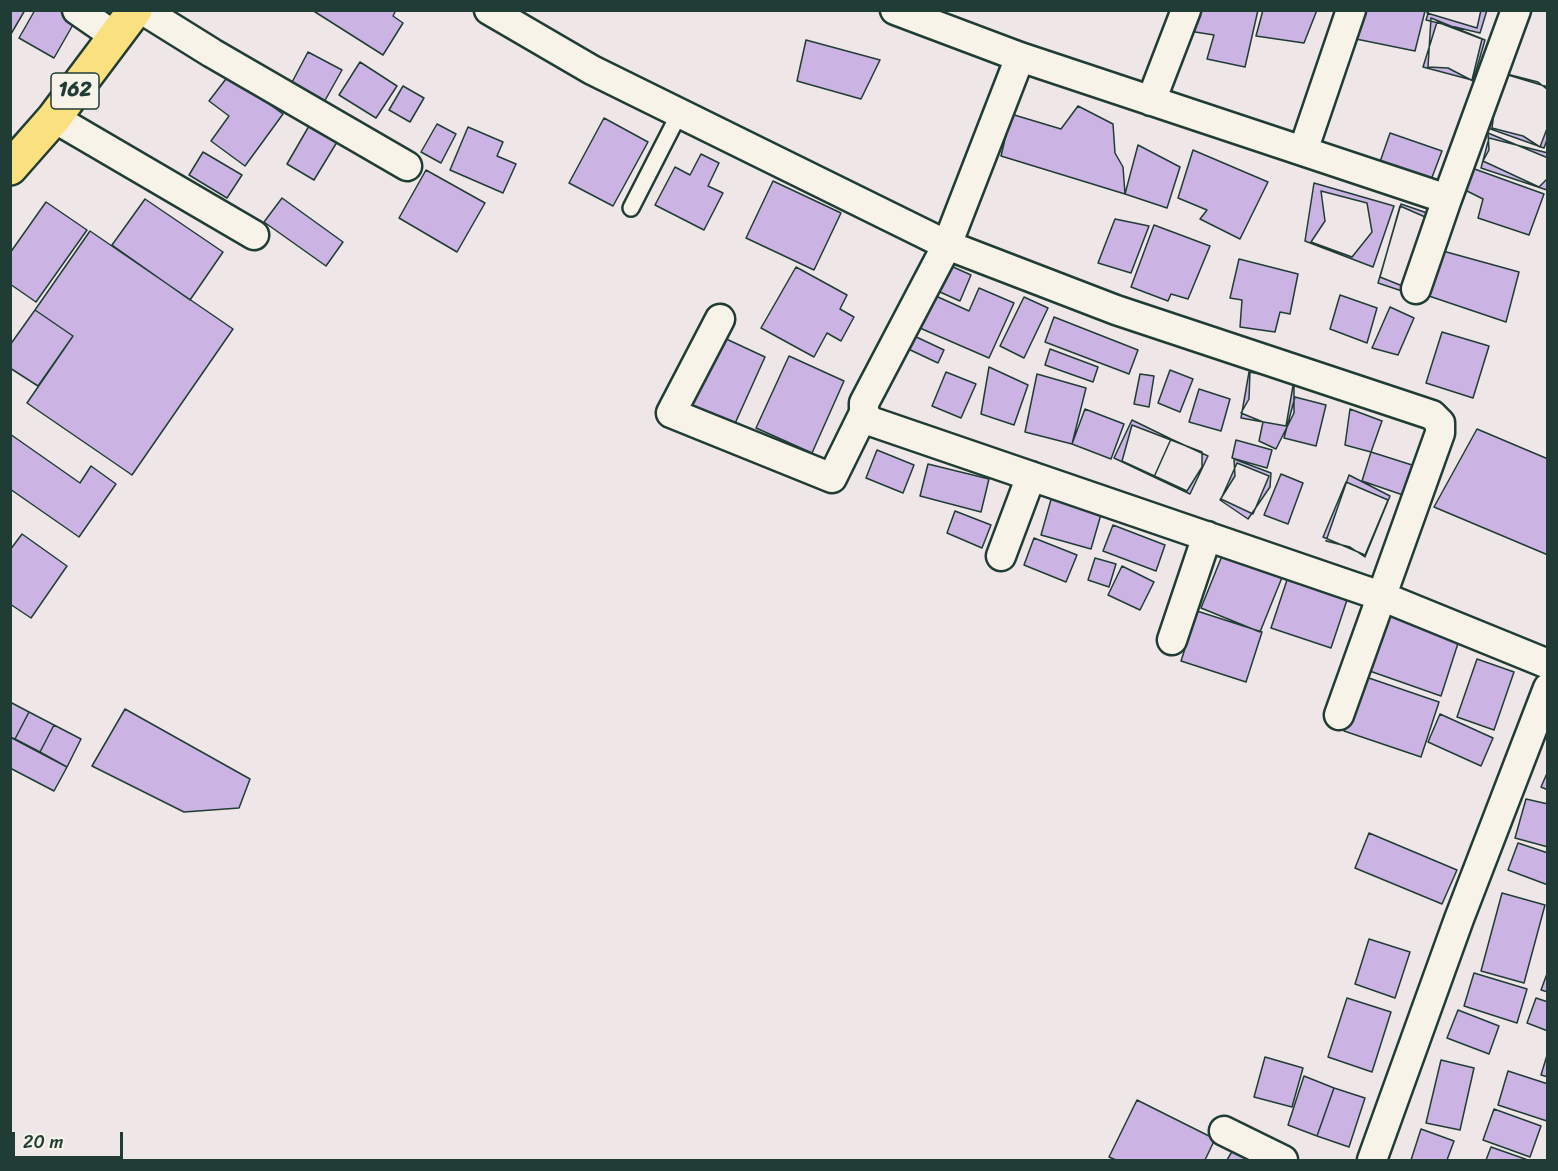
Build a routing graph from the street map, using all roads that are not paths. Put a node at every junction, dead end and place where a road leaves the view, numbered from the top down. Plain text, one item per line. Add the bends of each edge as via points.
1 (77, 10) edge
2 (135, 10) edge
3 (143, 10) edge
4 (489, 10) edge
5 (896, 10) edge
6 (1186, 10) edge
7 (1351, 10) edge
8 (1516, 10) edge
9 (116, 37) junction
10 (1020, 57) junction
11 (1151, 101) junction
12 (679, 114) junction
13 (54, 117) junction
14 (1303, 151) junction
15 (407, 166) dead end
16 (10, 168) edge
17 (1447, 199) junction
18 (631, 208) dead end
19 (254, 235) dead end
20 (946, 245) junction
21 (1416, 290) dead end
22 (720, 319) dead end
23 (864, 413) junction
24 (1031, 476) junction
25 (1207, 536) junction
26 (1001, 556) dead end
27 (1381, 596) junction
28 (1172, 640) dead end
29 (1548, 663) edge
30 (1548, 688) edge
31 (1339, 715) dead end
32 (1224, 1131) dead end
33 (1283, 1161) edge
34 (1372, 1161) edge

1 - 9 street
2 - 9 main road, 162
3 - 15 street
4 - 12 street via 592,70
5 - 10 street
6 - 11 street
7 - 14 street
8 - 17 street
9 - 13 main road, 162
10 - 11 street
10 - 20 street
11 - 14 street
12 - 18 lane
12 - 20 street
13 - 16 main road, 162
13 - 19 street
14 - 17 street
17 - 21 street
20 - 23 street via 864,403
20 - 27 street via 1116,310 1432,415 1440,423 1440,433
22 - 23 street via 670,413 832,478
23 - 24 street via 870,421
24 - 25 street
24 - 26 street
25 - 27 street
25 - 28 street
27 - 29 street
27 - 31 street
30 - 34 street
32 - 33 street

